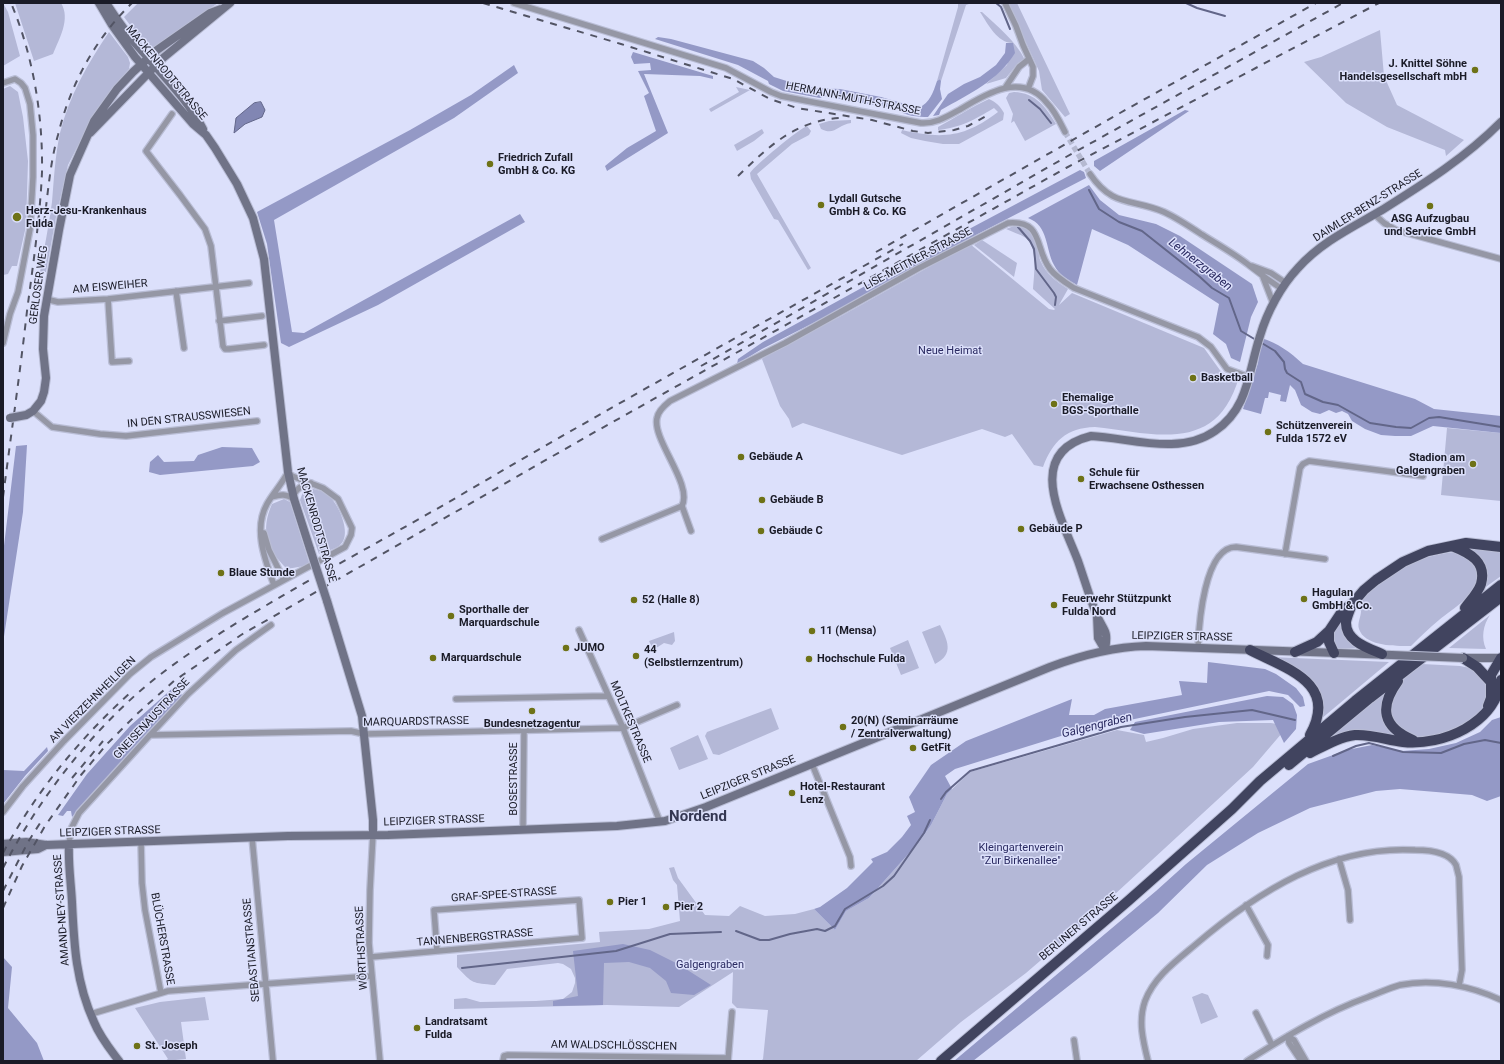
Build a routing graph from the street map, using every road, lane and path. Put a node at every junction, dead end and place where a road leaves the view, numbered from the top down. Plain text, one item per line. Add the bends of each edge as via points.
1 (99, 3) edge
2 (106, 3) edge
3 (230, 3) edge
4 (514, 3) edge
5 (1004, 3) edge
6 (221, 9) junction
7 (148, 58) junction
8 (1029, 59) junction
9 (141, 64) junction
10 (155, 66) junction
11 (148, 72) junction
12 (3, 83) edge
13 (1005, 88) junction
14 (1028, 89) junction
15 (172, 114) dead end
16 (1501, 122) edge
17 (1065, 132) tunnel mouth
18 (90, 134) junction
19 (206, 135) junction
20 (1092, 177) tunnel mouth
21 (1374, 214) junction
22 (1501, 259) edge
23 (1250, 265) junction
24 (1263, 276) junction
25 (249, 283) dead end
26 (215, 286) junction
27 (1284, 286) junction
28 (176, 291) junction
29 (46, 299) junction
30 (108, 299) junction
31 (1273, 303) junction
32 (262, 316) dead end
33 (219, 321) junction
34 (3, 343) edge
35 (264, 345) dead end
36 (184, 348) dead end
37 (129, 361) dead end
38 (1249, 377) junction
39 (29, 413) junction
40 (6, 417) edge
41 (257, 421) dead end
42 (288, 472) junction
43 (1423, 476) dead end
44 (312, 483) junction
45 (294, 497) junction
46 (272, 498) junction
47 (682, 505) junction
48 (262, 527) junction
49 (691, 531) dead end
50 (602, 539) dead end
51 (1452, 546) junction
52 (1501, 547) edge
53 (1285, 554) junction
54 (1325, 559) dead end
55 (284, 580) junction
56 (274, 585) junction
57 (1501, 585) edge
58 (1501, 597) edge
59 (1350, 606) junction
60 (1457, 618) junction
61 (271, 625) dead end
62 (579, 630) dead end
63 (1329, 631) junction
64 (1198, 648) junction
65 (1105, 650) junction
66 (1250, 650) junction
67 (1295, 652) junction
68 (1334, 653) junction
69 (1382, 654) junction
70 (1467, 658) junction
71 (1501, 658) edge
72 (1404, 672) junction
73 (1501, 680) edge
74 (1490, 681) junction
75 (609, 697) junction
76 (456, 699) dead end
77 (677, 706) dead end
78 (1487, 712) junction
79 (623, 728) junction
80 (524, 729) junction
81 (364, 734) junction
82 (150, 735) junction
83 (1307, 741) junction
84 (1418, 743) junction
85 (1297, 759) junction
86 (812, 764) junction
87 (1232, 809) junction
88 (3, 812) edge
89 (660, 822) junction
90 (523, 829) junction
91 (373, 834) junction
92 (252, 837) junction
93 (141, 841) junction
94 (3, 844) edge
95 (69, 844) junction
96 (46, 845) junction
97 (3, 852) edge
98 (1339, 859) junction
99 (851, 866) dead end
100 (1246, 905) junction
101 (1350, 920) dead end
102 (582, 938) joint
103 (437, 951) junction
104 (1268, 956) dead end
105 (370, 957) junction
106 (372, 976) junction
107 (266, 984) junction
108 (1459, 986) junction
109 (161, 993) junction
110 (1501, 1000) edge
111 (732, 1012) dead end
112 (91, 1014) junction
113 (1256, 1014) dead end
114 (1288, 1036) junction
115 (1074, 1040) dead end
116 (1272, 1045) junction
117 (728, 1059) edge
118 (119, 1061) edge
119 (273, 1061) edge
120 (380, 1061) edge
121 (503, 1061) edge
122 (941, 1061) edge
123 (1077, 1061) edge
124 (1148, 1061) edge
125 (1247, 1061) edge
126 (1301, 1061) edge
127 (1306, 1061) edge

1 - 9 street, MACKENRODTSTRASSE
2 - 7 street, MACKENRODTSTRASSE
3 - 6 street, GERLOSER WEG
4 - 13 street, HERMANN-MUTH-STRASSE via 726,68 781,96 921,123 939,121 987,94
5 - 8 street
6 - 7 street, GERLOSER WEG
6 - 10 street, GERLOSER WEG
7 - 9 street, GERLOSER WEG
7 - 10 street, MACKENRODTSTRASSE
8 - 13 street via 1019,67
8 - 14 street via 1033,67 1033,76
9 - 11 street, MACKENRODTSTRASSE
9 - 18 street, GERLOSER WEG via 104,106 94,121
10 - 11 street, GERLOSER WEG
10 - 19 street, MACKENRODTSTRASSE via 187,104
11 - 18 street, GERLOSER WEG
11 - 19 street, MACKENRODTSTRASSE via 193,124
12 - 34 street via 15,79 25,88 30,104 33,135 30,229 18,292
13 - 14 street, HERMANN-MUTH-STRASSE
14 - 17 street, HERMANN-MUTH-STRASSE via 1047,102
15 - 26 street via 146,151 205,229 211,246
16 - 21 street, DAIMLER-BENZ-STRASSE via 1469,152 1425,184
18 - 29 street, GERLOSER WEG via 70,175
19 - 42 street, MACKENRODTSTRASSE via 245,199 264,259
20 - 23 street via 1107,194 1164,212
21 - 22 street via 1396,230
21 - 27 street, DAIMLER-BENZ-STRASSE via 1319,248 1297,268
23 - 24 street
23 - 27 street via 1267,271
24 - 27 street
24 - 31 street
25 - 26 street, AM EISWEIHER
26 - 28 street, AM EISWEIHER
26 - 33 street
27 - 31 street, DAIMLER-BENZ-STRASSE
28 - 30 street, AM EISWEIHER
28 - 36 street
29 - 30 street, AM EISWEIHER via 58,302
29 - 39 street, GERLOSER WEG via 43,349 46,378 41,401
30 - 37 street via 112,362
31 - 38 street, DAIMLER-BENZ-STRASSE via 1254,352
32 - 33 street
33 - 35 street via 222,344 226,349
38 - 47 street, LISE-MEITNER-STRASSE via 1227,369 1211,347 1198,337 1074,288 1061,280 1050,269 1032,228 1018,222 1008,223 919,268 785,343 679,396 663,407 657,418 658,429 678,475 683,496
38 - 65 street, DAIMLER-BENZ-STRASSE via 1240,405 1230,419 1214,432 1197,440 1182,444 1161,444 1091,436 1072,443 1059,455 1053,469 1051,484 1096,615 1098,638
39 - 40 street, bridge
39 - 41 street, IN DEN STRAUSSWIESEN via 52,427 126,436
42 - 44 street, AN VIERZEHNHEILIGEN
42 - 45 street, MACKENRODTSTRASSE
42 - 46 street
43 - 53 street via 1309,461 1303,464 1300,468
44 - 45 street via 301,486
44 - 55 street, AN VIERZEHNHEILIGEN via 338,499 352,528 351,535 340,550
45 - 46 street via 280,494
45 - 81 street, MACKENRODTSTRASSE, bridge via 362,714
46 - 48 street via 262,516
47 - 49 street, LISE-MEITNER-STRASSE
47 - 50 street
48 - 55 street via 269,550
48 - 56 street via 266,564
51 - 52 highway via 1466,543
51 - 59 highway via 1428,551 1403,562 1376,580
51 - 60 highway via 1476,559 1482,575 1481,584
53 - 54 street
53 - 64 street via 1230,547 1219,555 1202,602
55 - 56 street, AN VIERZEHNHEILIGEN
56 - 88 street, AN VIERZEHNHEILIGEN via 151,657 130,674 64,741
57 - 60 highway
58 - 72 highway
59 - 63 highway
59 - 69 highway via 1346,624 1351,637
60 - 83 highway
61 - 82 street, GNEISENAUSTRASSE via 236,650 188,694
62 - 75 street, MOLTKESTRASSE
63 - 67 highway via 1317,642
63 - 68 highway via 1329,642
64 - 65 street, LEIPZIGER STRASSE via 1146,646
64 - 66 street, LEIPZIGER STRASSE
65 - 86 street, LEIPZIGER STRASSE via 1050,667
66 - 67 street, LEIPZIGER STRASSE
66 - 83 highway via 1298,675 1315,691 1319,714
67 - 68 street, LEIPZIGER STRASSE
68 - 69 street, LEIPZIGER STRASSE
69 - 70 street, LEIPZIGER STRASSE, bridge
70 - 71 street, LEIPZIGER STRASSE
70 - 74 highway
71 - 74 highway
72 - 84 highway via 1386,701 1386,712 1395,730
72 - 85 highway
73 - 78 highway via 1498,696
74 - 78 highway via 1491,698
75 - 76 street
75 - 79 street, MOLTKESTRASSE
77 - 79 street, MARQUARDSTRASSE
78 - 84 highway via 1460,731
79 - 80 street, MARQUARDSTRASSE
79 - 89 street, MOLTKESTRASSE
80 - 81 street, MARQUARDSTRASSE
80 - 90 street, BOSESTRASSE
81 - 82 street, MARQUARDSTRASSE via 354,732
81 - 91 street, MACKENRODTSTRASSE
82 - 95 street, GNEISENAUSTRASSE via 80,813 72,829
83 - 87 highway via 1260,780
84 - 85 highway via 1354,735
85 - 87 highway
86 - 89 street, LEIPZIGER STRASSE via 699,810
86 - 99 street, LEIPZIGER STRASSE via 850,857
87 - 122 highway, BERLINER STRASSE
89 - 90 street, LEIPZIGER STRASSE
90 - 91 street, LEIPZIGER STRASSE
91 - 92 street, LEIPZIGER STRASSE
91 - 105 street, WÖRTHSTRASSE
92 - 93 street, LEIPZIGER STRASSE
92 - 107 street, SEBASTIANSTRASSE
93 - 95 street, LEIPZIGER STRASSE
93 - 109 street, BLÜCHERSTRASSE via 145,910
94 - 96 street, LEIPZIGER STRASSE via 26,842
95 - 96 street, LEIPZIGER STRASSE
95 - 112 street, AMAND-NEY-STRASSE via 75,954
96 - 97 street, LEIPZIGER STRASSE via 38,849
98 - 100 street via 1291,878
98 - 101 street via 1348,890
98 - 108 street via 1370,851 1397,849 1440,853 1450,858 1456,865 1459,877 1462,970
100 - 104 street via 1268,945
100 - 124 street via 1180,957 1155,982 1145,1002 1142,1017
102 - 103 street, TANNENBERGSTRASSE
102 - 103 street, GRAF-SPEE-STRASSE via 579,900 434,910
103 - 105 street, TANNENBERGSTRASSE
105 - 106 street, WÖRTHSTRASSE
106 - 107 street
106 - 120 street, WÖRTHSTRASSE
107 - 109 street
107 - 119 street, SEBASTIANSTRASSE
108 - 110 street
108 - 114 street via 1424,983 1395,987 1352,1003
109 - 112 street
111 - 117 street
112 - 118 street, AMAND-NEY-STRASSE via 101,1036
113 - 116 street
114 - 116 street
114 - 126 street via 1289,1043
114 - 127 street via 1294,1040
115 - 123 street
116 - 125 street
117 - 121 street, AM WALDSCHLÖSSCHEN via 508,1055 504,1056

